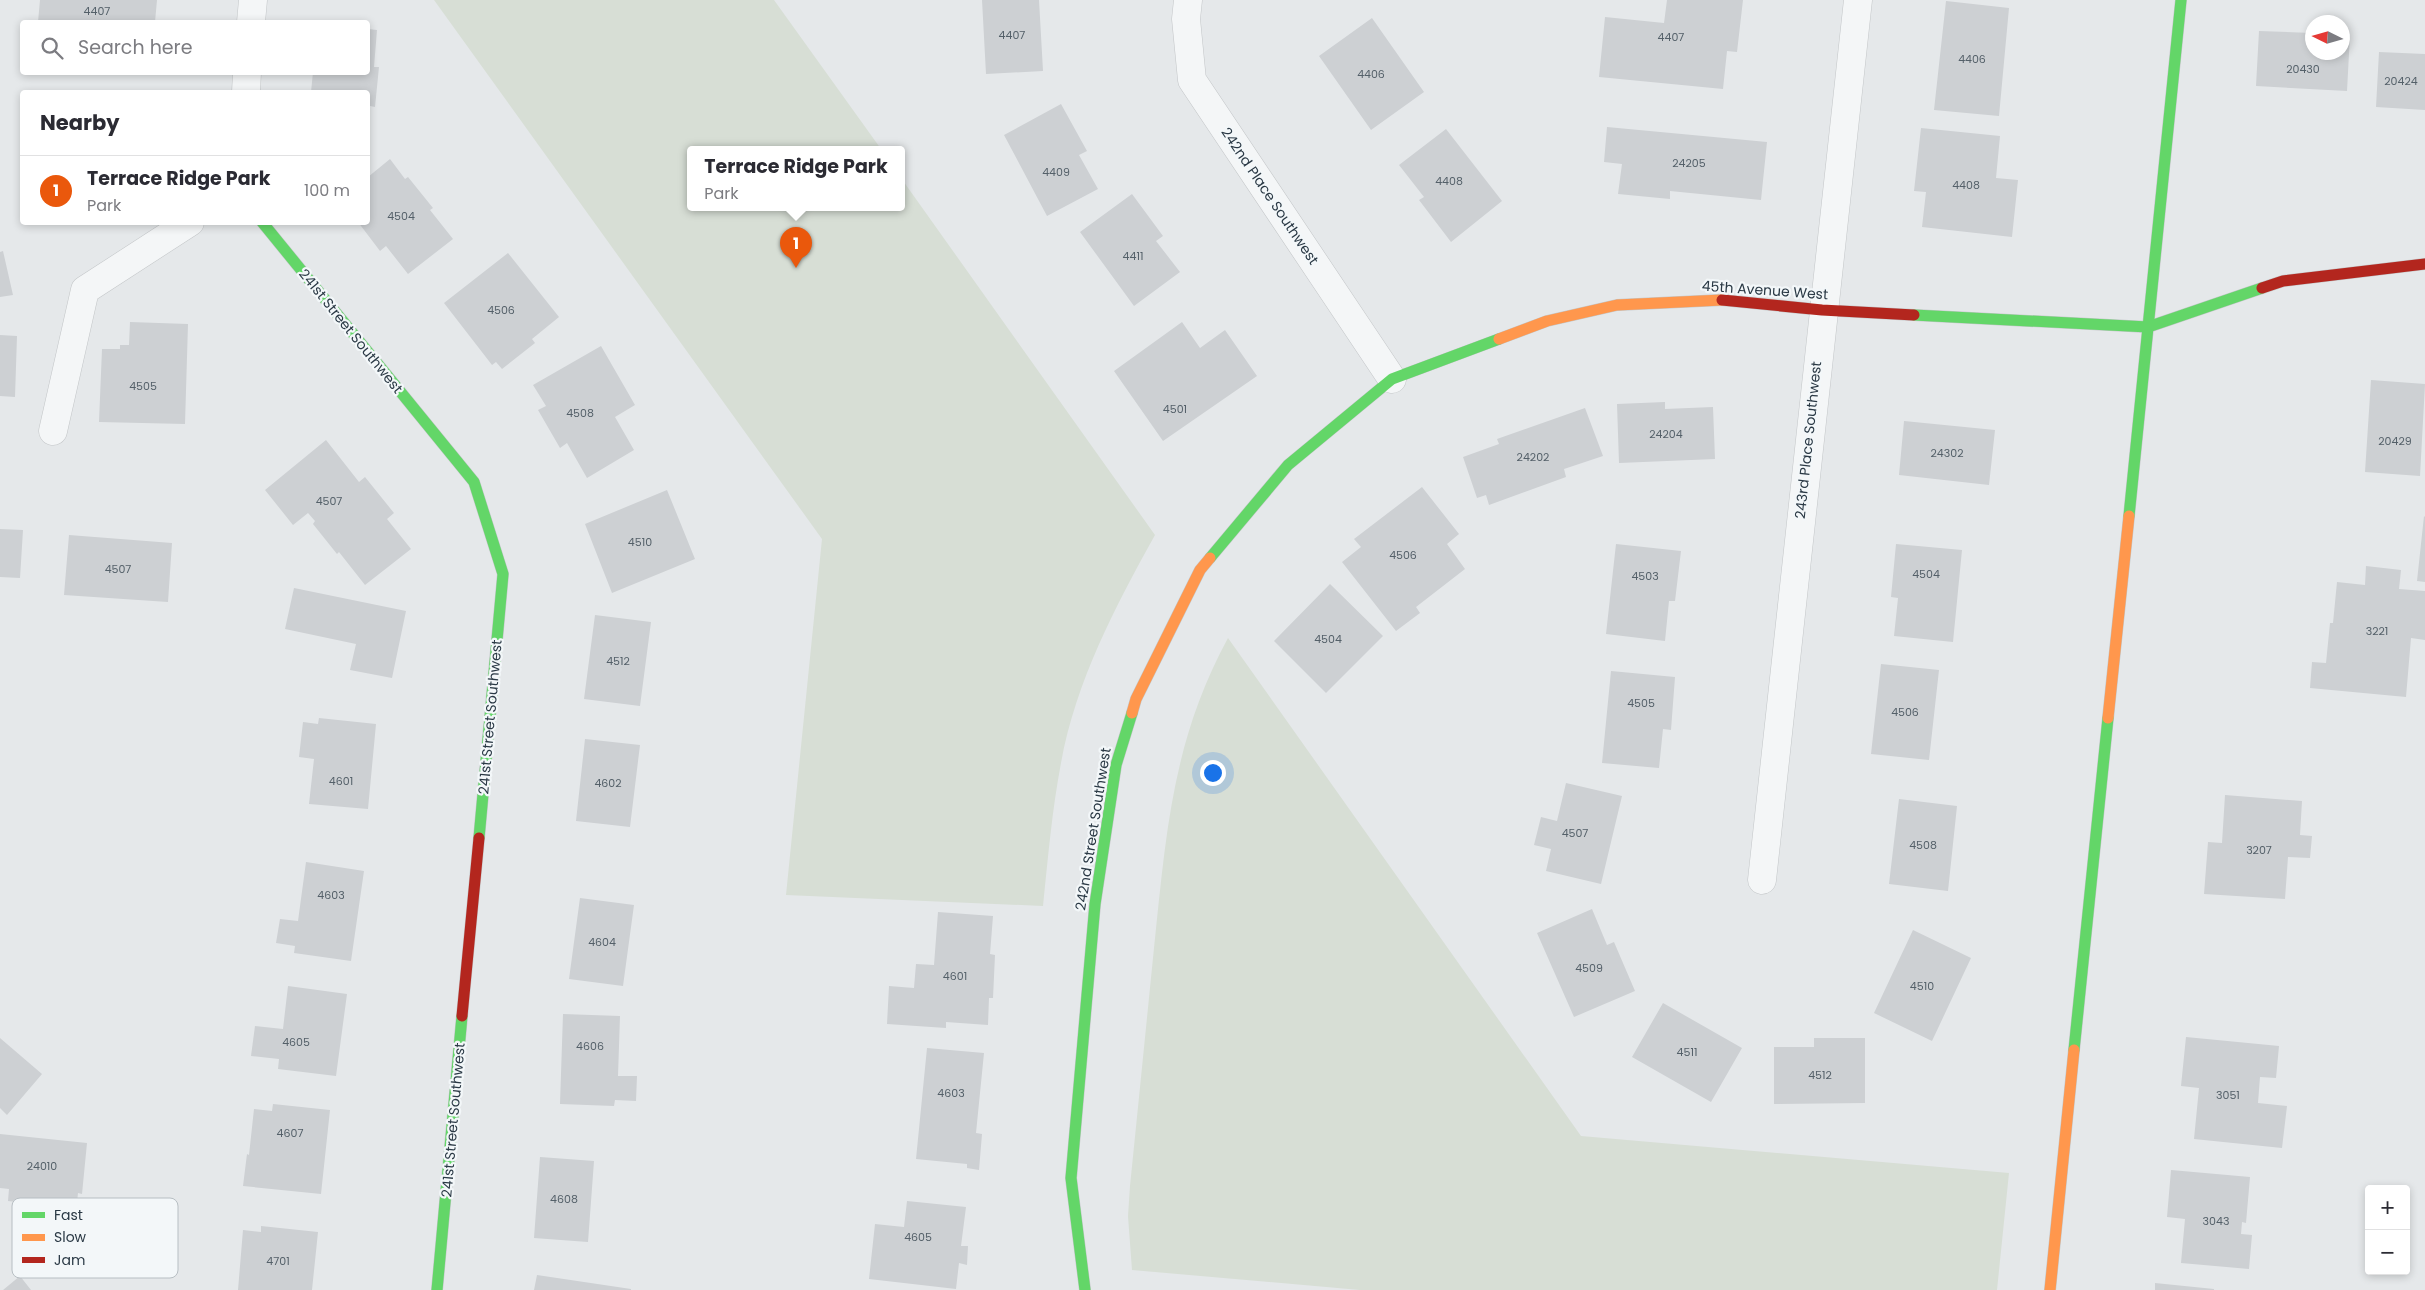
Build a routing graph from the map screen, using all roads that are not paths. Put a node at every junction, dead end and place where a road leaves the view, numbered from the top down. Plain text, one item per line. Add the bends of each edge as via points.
1 (253, 0) edge
2 (1188, 0) edge
3 (1858, 0) edge
4 (2181, 0) edge
5 (251, 20) edge
6 (247, 75) edge
7 (246, 90) edge
8 (185, 225) edge
9 (264, 225) edge
10 (2425, 264) edge
11 (1822, 310) junction
12 (2148, 327) junction
13 (1392, 379) junction
14 (53, 431) dead end
15 (1762, 880) dead end
16 (437, 1290) edge
17 (1085, 1290) edge
18 (2050, 1290) edge

1 - 5 street
2 - 13 street, 242nd Place Southwest via 1186,19 1192,80
3 - 11 street, 243rd Place Southwest
4 - 12 street
6 - 7 street
8 - 14 street via 85,290
9 - 16 street, 241st Street Southwest via 474,482 503,574
10 - 12 street via 2283,281
11 - 12 street, 45th Avenue West
11 - 13 street, 45th Avenue West via 1715,299 1617,305 1547,321
11 - 15 street, 243rd Place Southwest
12 - 18 street
13 - 17 street, 242nd Street Southwest via 1288,465 1200,570 1136,699 1116,765 1095,904 1072,1159 1071,1178

